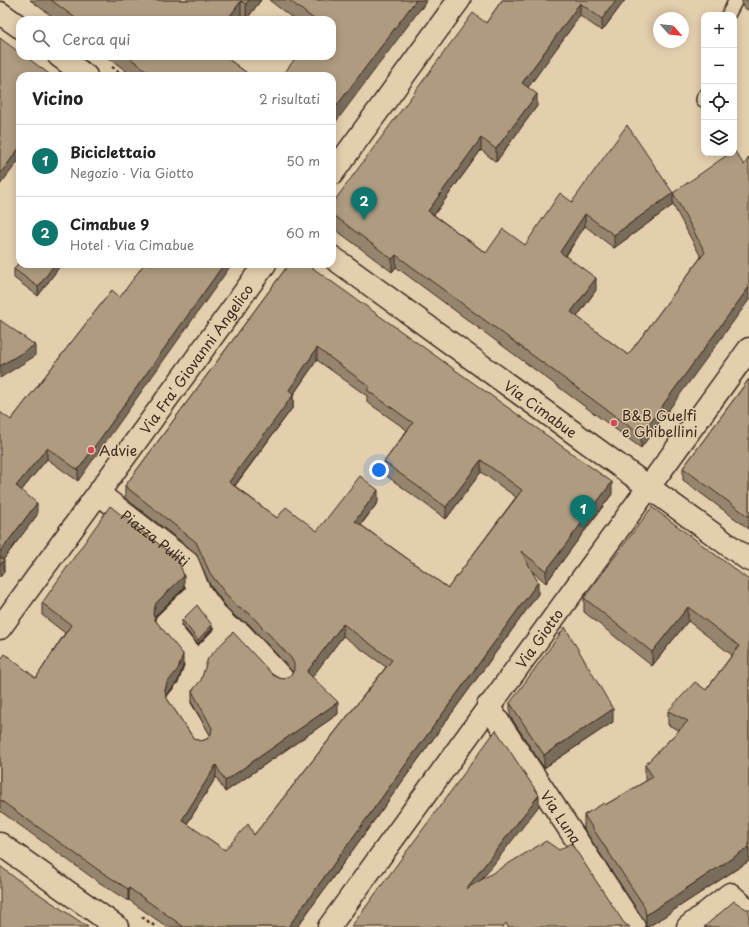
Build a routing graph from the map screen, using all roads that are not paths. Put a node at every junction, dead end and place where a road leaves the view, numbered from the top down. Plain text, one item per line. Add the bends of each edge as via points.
1 (459, 0) edge
2 (736, 0) edge
3 (730, 12) edge
4 (0, 13) edge
5 (16, 24) edge
6 (64, 60) edge
7 (81, 72) edge
8 (336, 169) edge
9 (336, 260) edge
10 (262, 268) edge
11 (749, 349) edge
12 (648, 487) junction
13 (98, 493) junction
14 (749, 560) edge
15 (200, 592) junction
16 (0, 628) edge
17 (230, 629) junction
18 (198, 663) junction
19 (282, 678) edge
20 (488, 706) junction
21 (200, 740) edge
22 (0, 844) edge
23 (749, 911) edge
24 (117, 927) edge
25 (329, 927) edge
26 (634, 927) edge
27 (688, 927) edge

1 - 8 street
2 - 3 lane
4 - 5 street
6 - 7 street
9 - 12 street, Via Cimabue
10 - 13 street, Via Fra' Giovanni Angelico
11 - 12 street, Via Giotto
12 - 14 street, Via Cimabue
12 - 20 street, Via Giotto
13 - 15 street, Piazza Puliti via 188,563
13 - 16 street, Via Fra' Giovanni Angelico
15 - 17 street, Piazza Puliti
15 - 18 street via 164,624
17 - 18 street
17 - 19 street, Piazza Puliti via 240,633
18 - 21 street via 189,687 177,702
20 - 25 street, Via Giotto
20 - 26 street, Via Luna
22 - 24 street
23 - 27 street via 730,894

